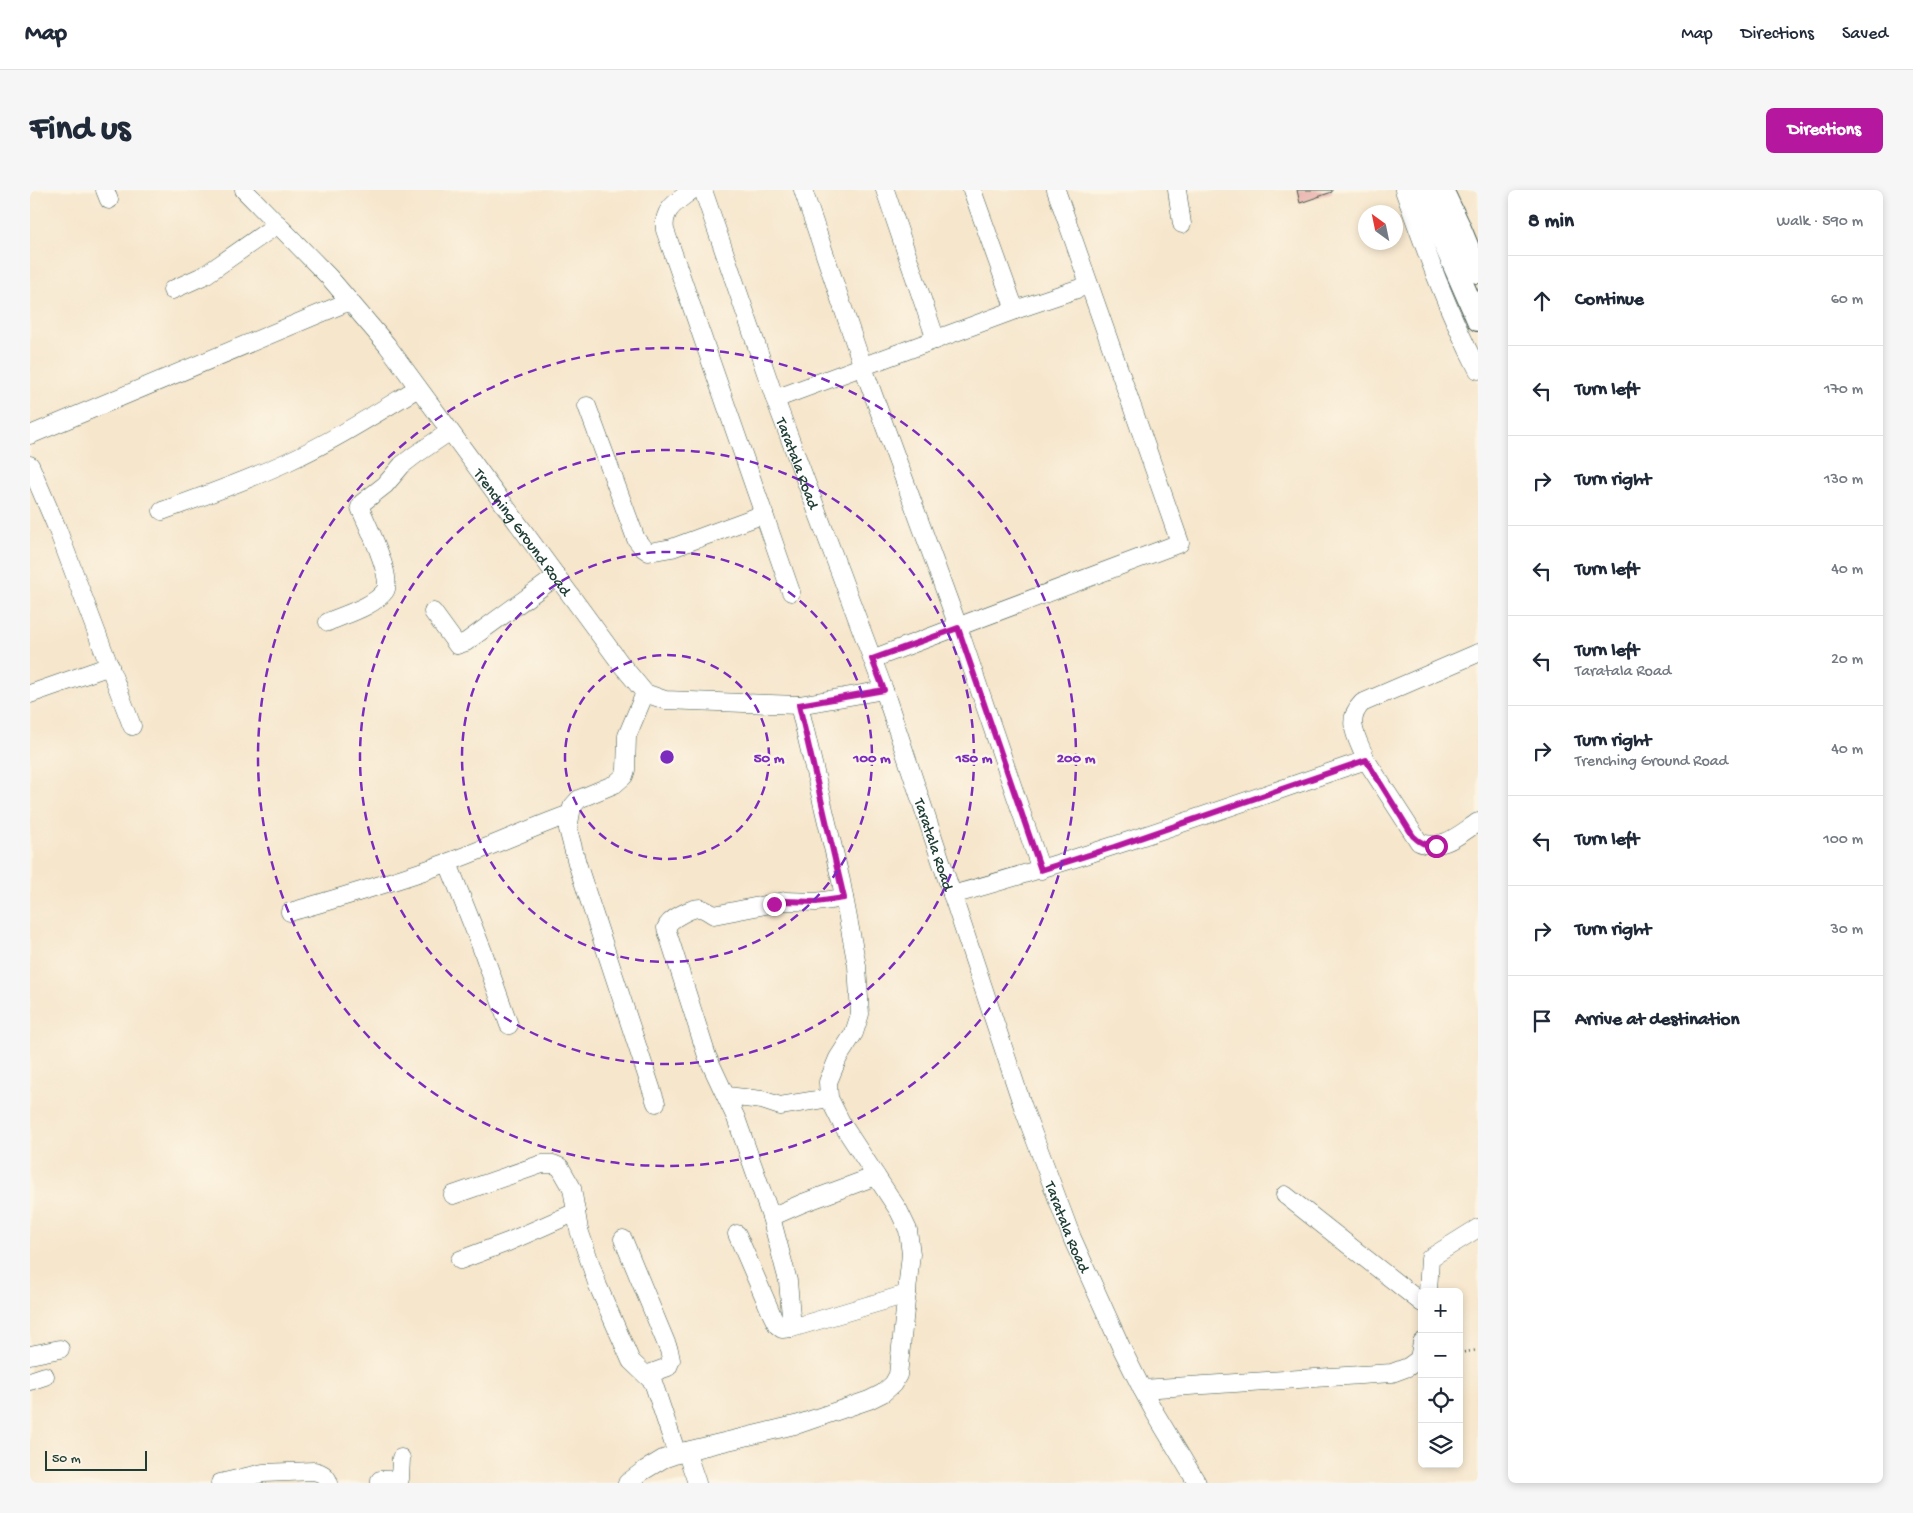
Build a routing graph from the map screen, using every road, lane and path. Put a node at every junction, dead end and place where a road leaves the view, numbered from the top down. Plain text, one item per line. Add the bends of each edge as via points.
1 (244, 190) edge
2 (692, 190) edge
3 (703, 190) edge
4 (803, 190) edge
5 (885, 190) edge
6 (972, 190) edge
7 (1056, 190) edge
8 (1177, 190) edge
9 (1404, 190) edge
10 (1421, 190) edge
11 (1442, 190) edge
12 (278, 224) junction
13 (1182, 224) dead end
14 (1450, 230) junction
15 (1478, 272) edge
16 (1090, 285) junction
17 (172, 290) dead end
18 (350, 301) junction
19 (1016, 310) junction
20 (1478, 320) edge
21 (936, 340) junction
22 (863, 367) junction
23 (1478, 370) edge
24 (418, 388) junction
25 (775, 399) junction
26 (587, 406) dead end
27 (450, 432) junction
28 (30, 435) edge
29 (30, 465) edge
30 (162, 511) dead end
31 (764, 514) junction
32 (557, 576) junction
33 (791, 592) dead end
34 (434, 612) dead end
35 (328, 622) dead end
36 (958, 628) junction
37 (1478, 653) edge
38 (872, 659) junction
39 (110, 666) junction
40 (884, 690) junction
41 (645, 693) junction
42 (30, 694) edge
43 (799, 705) junction
44 (132, 726) dead end
45 (1366, 760) junction
46 (570, 814) junction
47 (1478, 822) edge
48 (448, 863) junction
49 (1041, 870) junction
50 (952, 895) junction
51 (844, 898) junction
52 (290, 912) dead end
53 (509, 1025) dead end
54 (726, 1096) junction
55 (829, 1098) junction
56 (656, 1103) dead end
57 (876, 1176) junction
58 (452, 1195) dead end
59 (1285, 1196) dead end
60 (576, 1212) junction
61 (771, 1217) junction
62 (1478, 1228) edge
63 (737, 1234) dead end
64 (623, 1239) dead end
65 (460, 1260) dead end
66 (1428, 1288) edge
67 (907, 1294) junction
68 (1418, 1300) edge
69 (792, 1328) junction
70 (60, 1349) dead end
71 (1478, 1350) edge
72 (1463, 1352) edge
73 (30, 1355) edge
74 (1418, 1361) edge
75 (646, 1375) junction
76 (1142, 1389) junction
77 (682, 1453) junction
78 (401, 1458) dead end
79 (220, 1483) edge
80 (329, 1483) edge
81 (380, 1483) edge
82 (627, 1483) edge
83 (697, 1483) edge
84 (1197, 1483) edge

1 - 12 street, Trenching Ground Road
2 - 31 street via 666,213 665,230
3 - 25 street, Taratala Road
4 - 22 street
5 - 21 street
6 - 19 street
7 - 16 street
8 - 13 street
9 - 23 street via 1435,279
10 - 14 main road
11 - 14 main road
12 - 17 street via 205,275
12 - 18 street, Trenching Ground Road
14 - 15 main road
14 - 20 main road
16 - 19 street
16 - 36 street via 1180,543
18 - 24 street, Trenching Ground Road
18 - 28 street
19 - 21 street
21 - 22 street
22 - 25 street
22 - 36 street
24 - 27 street, Trenching Ground Road
24 - 30 street via 289,461
25 - 38 street, Taratala Road
26 - 31 street via 642,548 649,552 672,548
27 - 32 street, Trenching Ground Road
27 - 35 street via 402,465 385,485 362,503 360,507 374,539 388,586 369,604
29 - 39 street
31 - 33 street
32 - 34 street via 466,642 457,645
32 - 41 street, Trenching Ground Road
36 - 38 street
36 - 49 street
37 - 45 street via 1362,703 1355,711 1352,724
38 - 40 street, Taratala Road
39 - 42 street
39 - 44 street
40 - 43 street
40 - 50 street, Taratala Road
41 - 43 street via 665,700
41 - 46 street via 627,736 624,776 615,784 579,799
43 - 51 street
45 - 47 street via 1419,842 1441,844
45 - 49 street
46 - 48 street
46 - 56 street via 568,829 577,863
48 - 52 street
48 - 53 street
49 - 50 street
50 - 76 street, Taratala Road via 1023,1107 1072,1238
51 - 54 street via 784,901 714,915 702,908 670,920 667,932 712,1070
51 - 55 street via 857,966 860,1014 854,1033 828,1082
54 - 55 street via 762,1100 780,1106
54 - 61 street
55 - 57 street
57 - 61 street
57 - 67 street via 908,1230 911,1254
58 - 60 street via 531,1167 553,1164 567,1176
59 - 68 street
60 - 65 street
60 - 75 street via 598,1286 624,1347 631,1361
61 - 69 street via 788,1281
62 - 66 street via 1430,1258
63 - 69 street via 777,1325 782,1329
64 - 75 street via 671,1360 668,1367
67 - 69 street
67 - 77 street via 898,1375 884,1393 799,1424
70 - 73 street
71 - 72 path
74 - 76 street via 1392,1373
75 - 77 street via 653,1382
76 - 84 street, Taratala Road
77 - 82 street via 663,1459
77 - 83 street
78 - 81 street via 400,1478 380,1480
79 - 80 street via 263,1473 314,1471 326,1477

